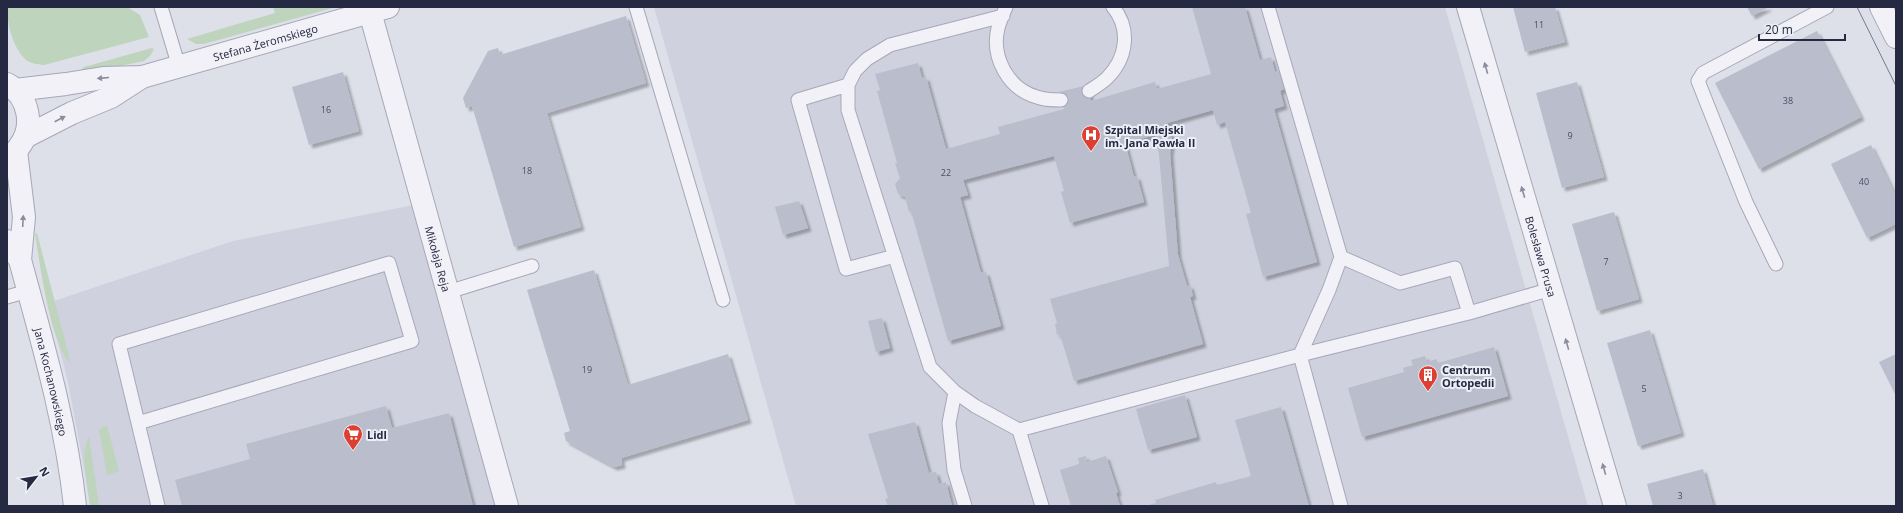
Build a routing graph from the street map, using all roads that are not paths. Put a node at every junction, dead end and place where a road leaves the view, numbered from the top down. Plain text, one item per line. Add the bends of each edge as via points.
1 (161, 7) edge
2 (636, 7) edge
3 (1112, 7) edge
4 (1268, 7) edge
5 (1468, 7) edge
6 (1827, 7) edge
7 (1881, 7) edge
8 (379, 10) edge
9 (1004, 12) edge
10 (1896, 37) edge
11 (179, 67) junction
12 (142, 77) junction
13 (848, 85) junction
14 (11, 87) edge
15 (1089, 91) dead end
16 (1061, 100) dead end
17 (16, 148) edge
18 (7, 241) edge
19 (895, 256) junction
20 (1341, 257) junction
21 (20, 260) junction
22 (1776, 264) dead end
23 (532, 266) dead end
24 (1551, 289) junction
25 (28, 291) junction
26 (448, 292) junction
27 (7, 298) edge
28 (723, 300) dead end
29 (1469, 313) junction
30 (1300, 355) junction
31 (955, 392) junction
32 (138, 423) junction
33 (1019, 430) junction
34 (75, 506) edge
35 (158, 506) edge
36 (507, 506) edge
37 (965, 506) edge
38 (1042, 506) edge
39 (1341, 506) edge
40 (1615, 506) edge

1 - 11 lane
2 - 28 lane
3 - 15 lane via 1120,15 1125,32 1124,50 1116,67 1106,79
4 - 20 lane
24 -> 5 street, Bolesława Prusa
6 - 22 lane via 1703,73 1698,81 1746,202
7 - 10 street
8 - 11 street, Stefana Żeromskiego
8 - 26 street, Mikołaja Reja
9 - 13 lane via 890,45 867,59 855,72
9 - 16 lane via 998,28 996,46 999,60 1012,84 1036,97
11 - 12 street, Stefana Żeromskiego
12 -> 14 street, Stefana Żeromskiego
17 -> 12 street, Stefana Żeromskiego via 72,113 111,97
13 - 19 lane via 848,110
13 - 19 lane via 798,100 846,269
14 - 17 street, Jana Kochanowskiego via 22,98 27,112 28,128
21 -> 17 street, Jana Kochanowskiego via 24,217
18 - 21 street, Jana Kochanowskiego
19 - 31 lane via 930,367
20 - 29 lane via 1400,284 1455,268
20 - 30 lane
21 - 25 street, Jana Kochanowskiego
23 - 26 lane
24 - 29 lane
40 -> 24 street, Bolesława Prusa
25 - 27 lane
25 - 34 street, Jana Kochanowskiego via 57,398
26 - 36 street, Mikołaja Reja
29 - 30 lane
30 - 33 lane
30 - 39 lane
31 - 33 lane
31 - 37 lane via 949,423 954,470
32 - 32 lane via 412,341 389,263 119,344
32 - 35 lane
33 - 38 lane

